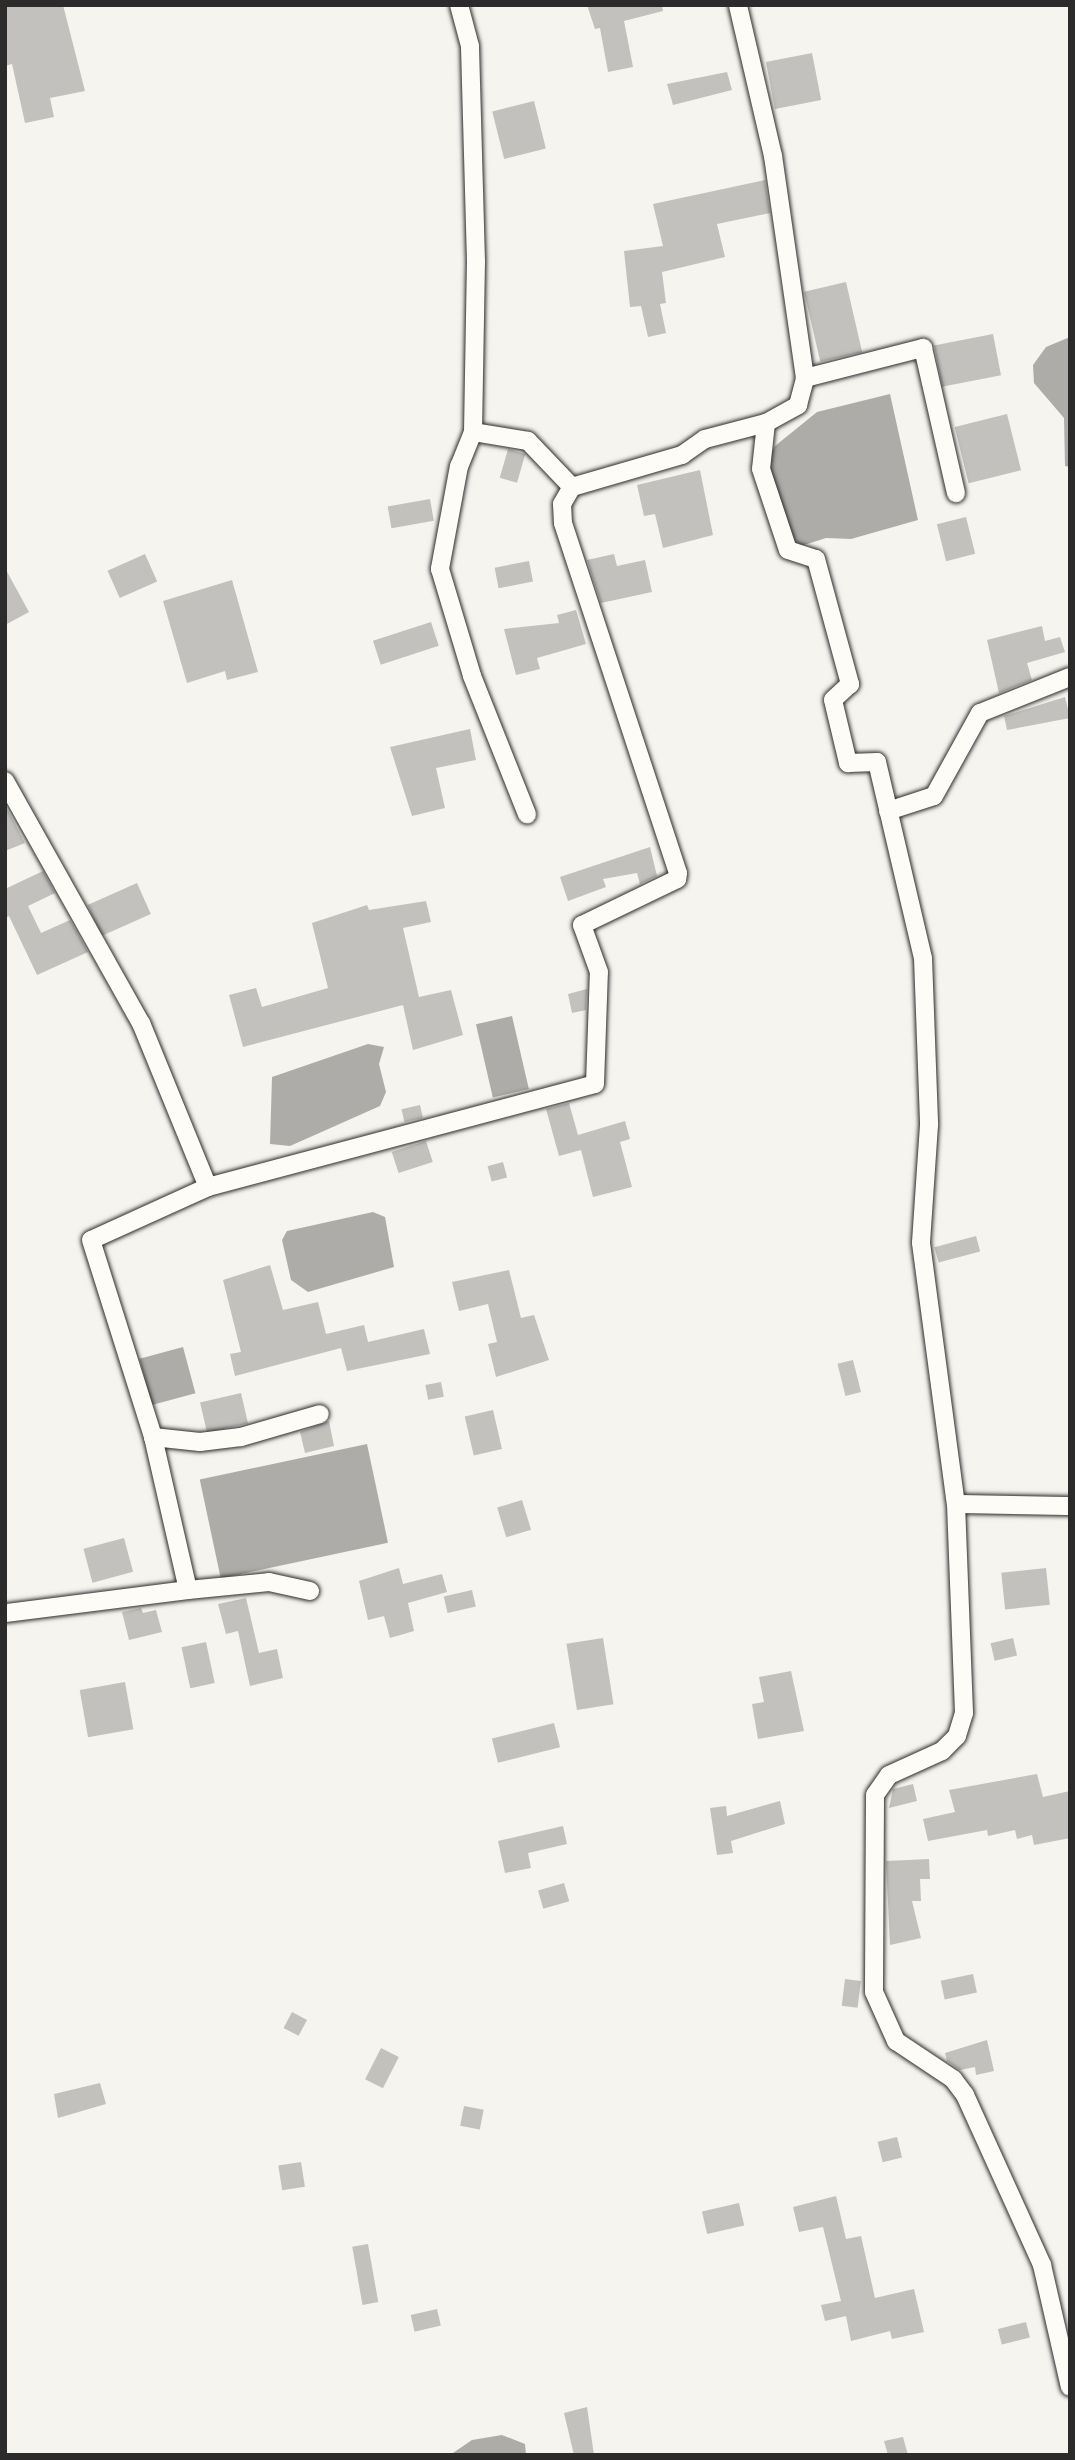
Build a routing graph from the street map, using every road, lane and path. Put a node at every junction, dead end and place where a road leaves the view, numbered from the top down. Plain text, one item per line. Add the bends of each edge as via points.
1 (459, 5) edge
2 (738, 5) edge
3 (805, 378) junction
4 (766, 423) junction
5 (472, 432) junction
6 (572, 487) junction
7 (956, 493) dead end
8 (1070, 677) edge
9 (5, 781) edge
10 (888, 811) junction
11 (527, 814) dead end
12 (208, 1187) junction
13 (320, 1414) dead end
14 (153, 1437) junction
15 (956, 1504) junction
16 (1070, 1506) edge
17 (188, 1590) junction
18 (310, 1591) dead end
19 (5, 1614) edge
20 (1070, 2387) edge

1 - 5 street via 470,46 476,262
2 - 3 street via 774,156
3 - 4 street via 798,405
3 - 7 street via 923,348
4 - 6 street
4 - 10 street via 761,469 788,550 816,559 850,684 833,700 848,763 877,762
5 - 6 street via 528,441
5 - 11 street via 459,466 440,569 472,677
6 - 12 street via 562,504 563,523 678,873 677,879 582,925 599,972 595,1084
8 - 10 street via 980,713 934,796
9 - 12 street via 141,1023
10 - 15 street via 923,958 929,1125 921,1243
12 - 14 street via 91,1241
13 - 14 street via 241,1437 200,1442
14 - 17 street
15 - 16 street
15 - 20 street via 964,1713 957,1736 942,1751 890,1775 875,1796 874,1992 896,2041 953,2079 965,2095 1042,2265
17 - 18 street via 269,1582
17 - 19 street

